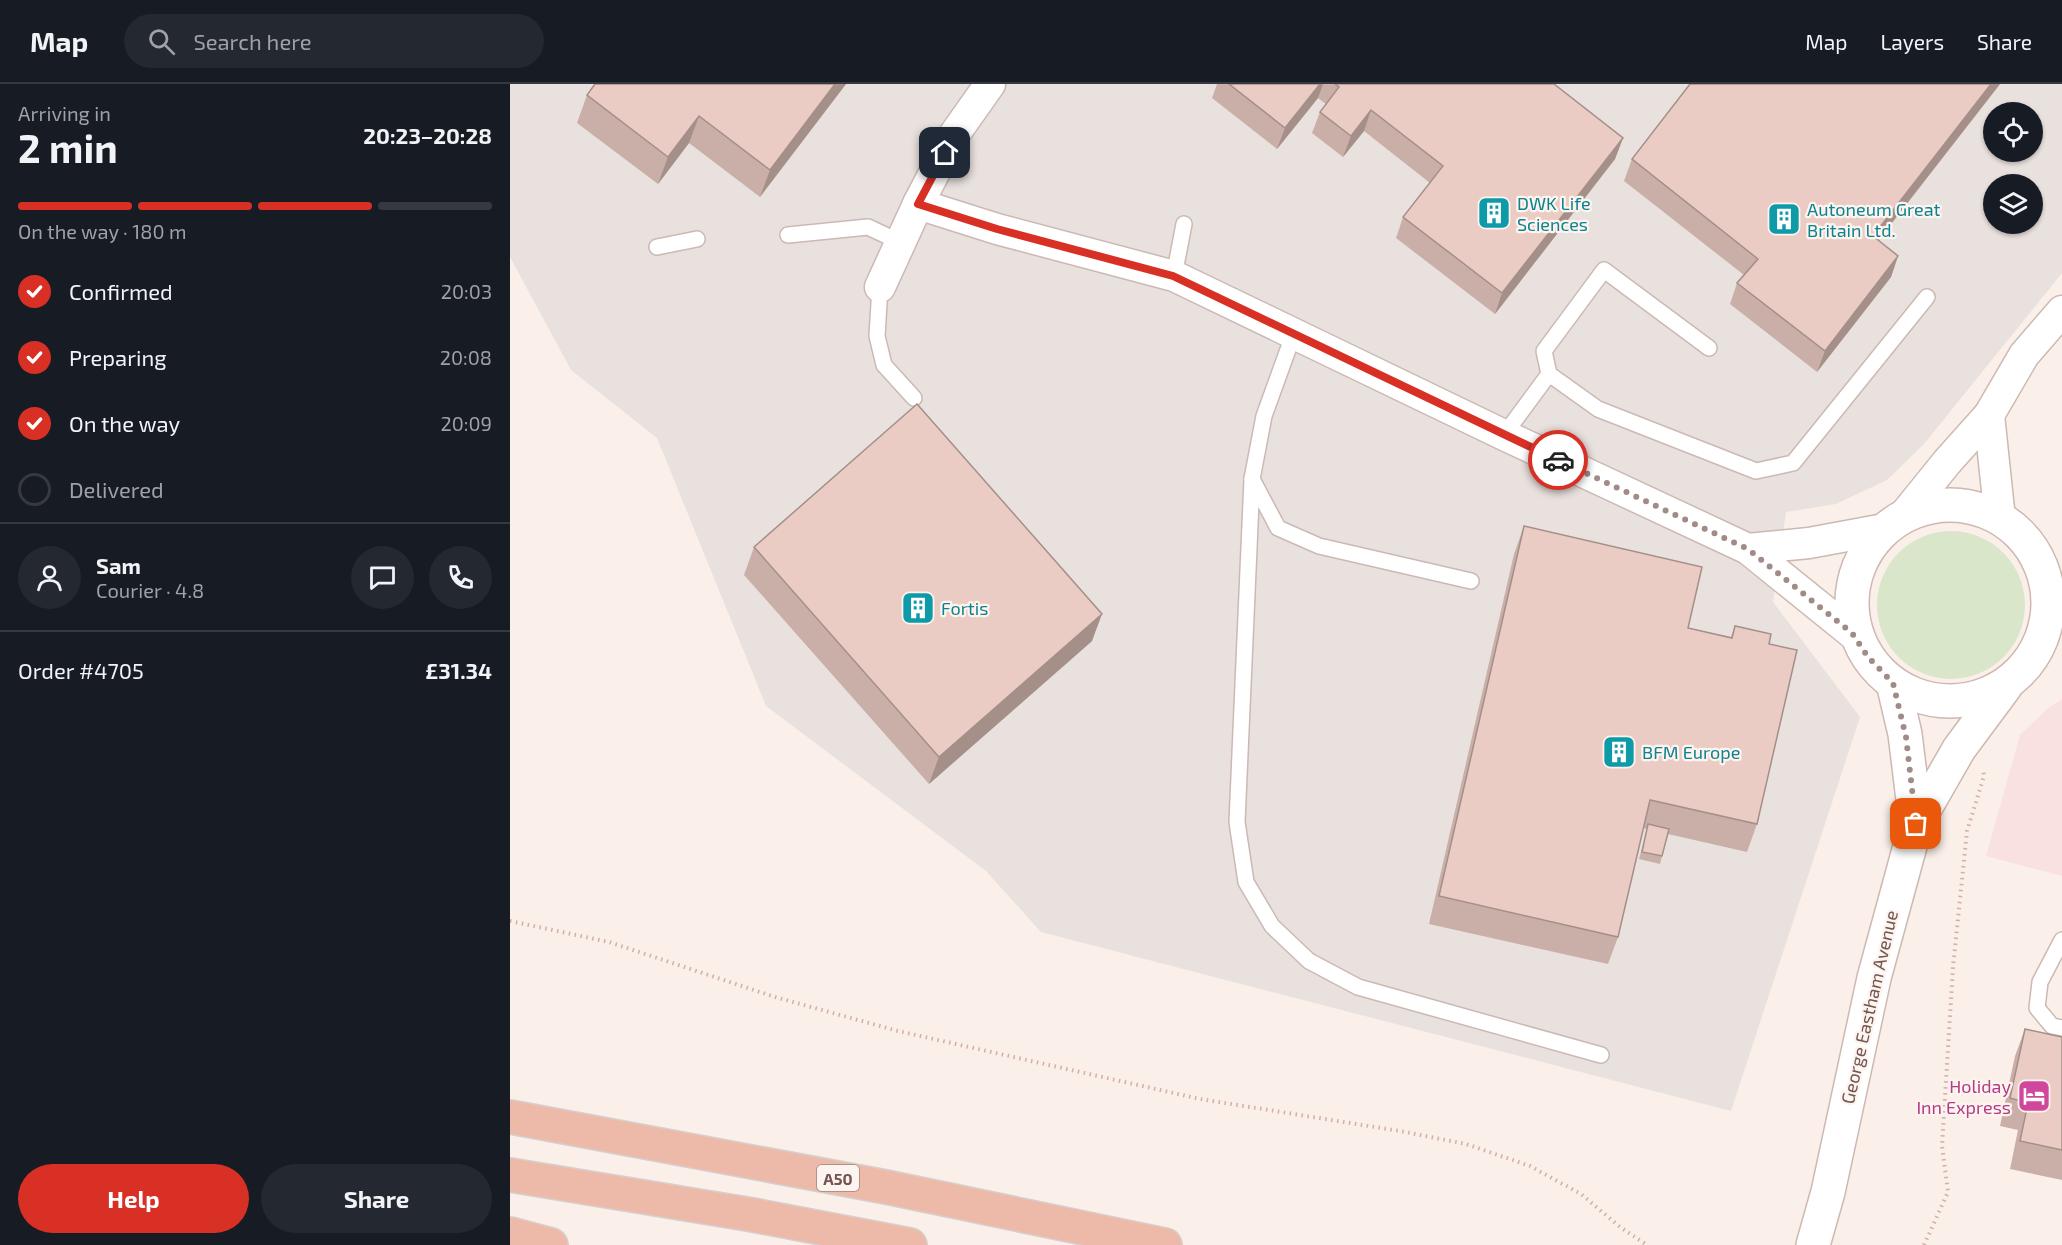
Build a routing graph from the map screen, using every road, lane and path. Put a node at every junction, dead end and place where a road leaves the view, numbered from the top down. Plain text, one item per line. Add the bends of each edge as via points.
1 (990, 84) edge
2 (918, 204) junction
3 (1184, 224) dead end
4 (788, 235) dead end
5 (697, 239) dead end
6 (900, 242) junction
7 (657, 247) dead end
8 (1173, 276) junction
9 (880, 286) joint
10 (1927, 297) dead end
11 (2062, 311) edge
12 (1294, 333) junction
13 (1709, 348) dead end
14 (1549, 374) junction
15 (914, 398) dead end
16 (1989, 415) junction
17 (1504, 435) junction
18 (1252, 479) junction
19 (1892, 522) junction
20 (2007, 524) junction
21 (1748, 549) junction
22 (2062, 554) edge
23 (1471, 581) dead end
24 (1852, 633) junction
25 (2048, 654) edge
26 (1893, 683) junction
27 (2005, 687) junction
28 (1959, 748) junction
29 (1916, 824) junction
30 (510, 921) edge
31 (2062, 940) edge
32 (2062, 1028) edge
33 (1601, 1055) dead end
34 (510, 1117) edge
35 (510, 1175) edge
36 (1828, 1192) junction
37 (510, 1234) edge
38 (551, 1245) edge
39 (910, 1245) edge
40 (1165, 1245) edge
41 (1647, 1245) edge
42 (1813, 1245) edge
43 (1823, 1245) edge
44 (1924, 1245) edge

1 - 2 street via 954,135
2 - 6 street
2 - 8 street
3 - 8 lane
4 - 6 lane via 868,227
5 - 7 lane
6 - 9 street
8 - 12 street
9 - 15 lane via 877,336 884,365
10 - 14 lane via 1793,463 1756,471 1598,409
11 - 16 street via 2024,355
12 - 17 street
12 - 18 lane via 1264,416
13 - 14 lane via 1604,270 1544,351
14 - 17 lane
16 - 19 street
16 - 20 street
17 - 21 street
18 - 23 lane via 1278,528 1319,546
18 - 33 lane via 1237,822 1246,882 1272,926 1309,961 1358,987
19 - 20 main road via 1935,507 1969,507
19 - 21 street via 1809,543
19 - 24 main road via 1862,556 1852,591
20 - 22 main road
20 - 25 main road via 2042,566 2050,603
21 - 24 street
24 - 26 main road
25 - 27 main road
26 - 27 main road via 1933,700 1973,700
26 - 29 main road, George Eastham Avenue via 1906,737
27 - 28 main road, George Eastham Avenue
28 - 29 main road, George Eastham Avenue
28 - 44 path via 1982,754 1984,776 1967,831 1953,967 1942,1146 1948,1192
29 - 36 main road, George Eastham Avenue via 1874,978
30 - 41 path via 609,942 775,997 898,1031 1200,1099 1466,1144 1530,1166 1581,1194
31 - 32 lane via 2040,982 2037,1008 2052,1026
34 - 40 highway, A50 via 886,1187
35 - 39 highway
36 - 42 main road, George Eastham Avenue
36 - 43 main road, George Eastham Avenue
37 - 38 highway

